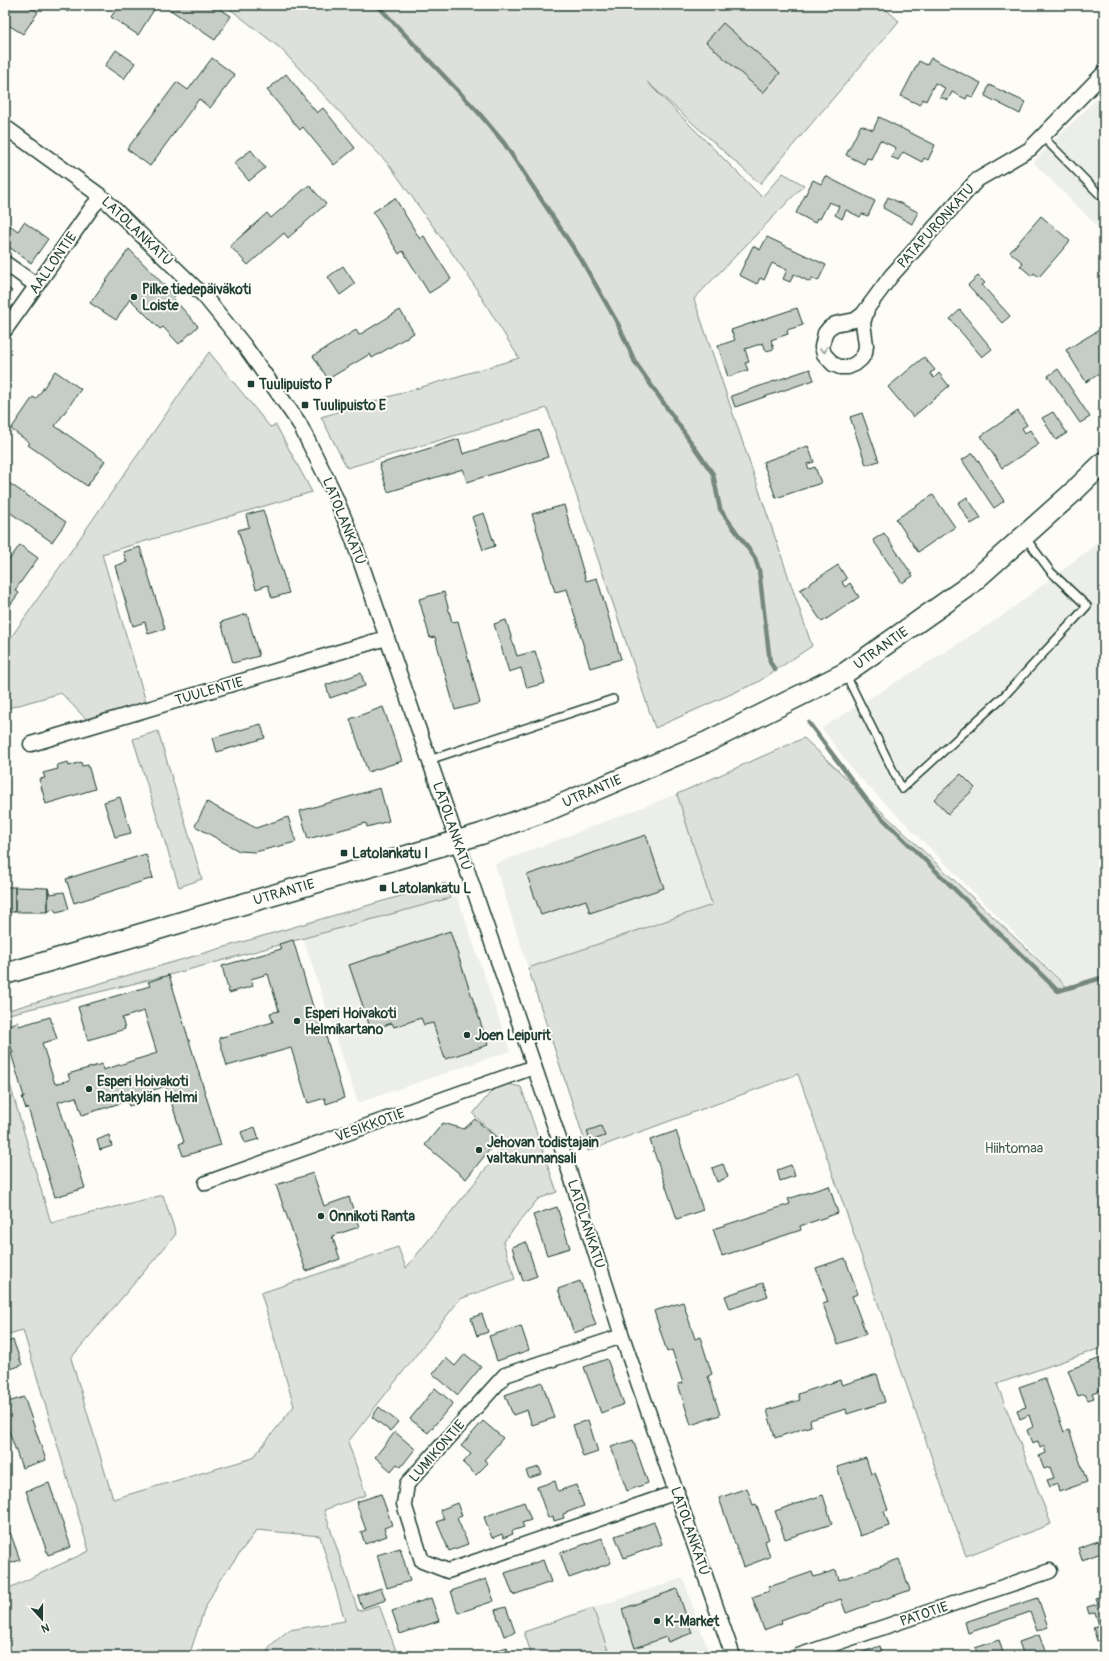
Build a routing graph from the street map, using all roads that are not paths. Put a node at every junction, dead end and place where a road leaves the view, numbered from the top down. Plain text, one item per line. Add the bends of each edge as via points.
1 (1104, 73) edge
2 (5, 127) edge
3 (1043, 137) junction
4 (102, 197) junction
5 (1104, 199) edge
6 (5, 264) edge
7 (36, 285) junction
8 (867, 310) junction
9 (842, 322) junction
10 (5, 330) edge
11 (865, 337) junction
12 (1104, 462) edge
13 (1024, 536) junction
14 (386, 638) junction
15 (845, 673) junction
16 (612, 699) dead end
17 (31, 744) dead end
18 (429, 760) junction
19 (457, 841) junction
20 (5, 974) edge
21 (534, 1067) junction
22 (206, 1183) dead end
23 (622, 1336) junction
24 (677, 1492) junction
25 (1050, 1571) dead end
26 (733, 1656) edge
27 (798, 1656) edge

1 - 3 street, PATAPURONKATU
2 - 4 street, LATOLANKATU
3 - 5 lane
3 - 8 street, PATAPURONKATU via 1030,149 977,180 892,276
4 - 7 street, AALLONTIE
4 - 14 street, LATOLANKATU via 206,297 299,423 349,530
6 - 7 street
7 - 10 street, AALLONTIE
8 - 9 street, PATAPURONKATU via 855,320
8 - 11 street, PATAPURONKATU via 863,323
9 - 11 street via 856,326
9 -> 11 street, PATAPURONKATU via 829,328 822,340 824,354 833,364 848,367 861,359 865,353
12 - 13 main road, UTRANTIE
13 - 15 main road, UTRANTIE via 966,588
13 - 15 lane via 1051,572 1087,606 1005,695 902,789
14 - 17 street, TUULENTIE
14 - 18 street, LATOLANKATU
15 - 19 main road, UTRANTIE via 707,742 551,809
16 - 18 lane
18 - 19 street, LATOLANKATU
19 - 20 main road, UTRANTIE
19 - 21 street, LATOLANKATU
21 - 22 street, VESIKKOTIE
21 - 23 street, LATOLANKATU
23 - 24 street, LATOLANKATU
23 - 24 street, LUMIKONTIE via 505,1375 407,1484 404,1504 422,1561 448,1571
24 - 26 street, LATOLANKATU
25 - 27 street, PATOTIE

